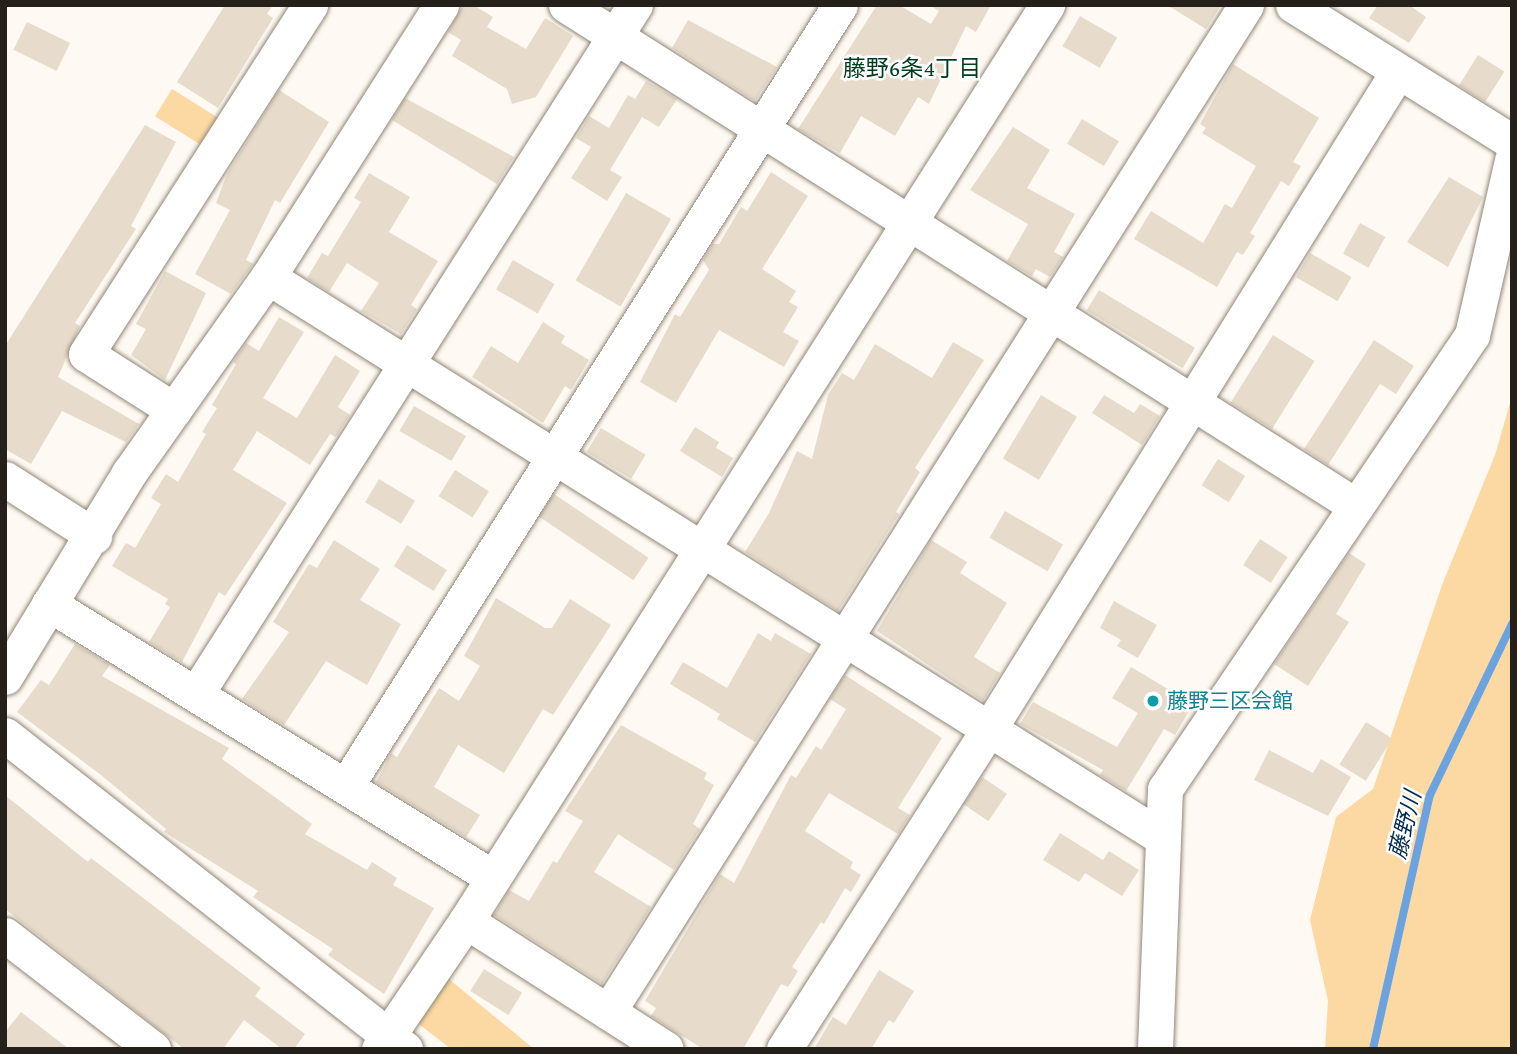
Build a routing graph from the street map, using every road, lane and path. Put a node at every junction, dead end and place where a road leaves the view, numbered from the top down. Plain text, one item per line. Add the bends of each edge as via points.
1 (310, 5) edge
2 (441, 5) edge
3 (566, 5) edge
4 (635, 5) edge
5 (840, 5) edge
6 (1047, 5) edge
7 (1246, 5) edge
8 (1293, 5) edge
9 (615, 36) junction
10 (1397, 73) junction
11 (760, 130) junction
12 (1512, 142) edge
13 (1512, 160) edge
14 (908, 224) junction
15 (268, 277) junction
16 (1052, 315) junction
17 (408, 365) junction
18 (1193, 402) junction
19 (174, 410) junction
20 (552, 456) junction
21 (5, 479) edge
22 (1356, 506) junction
23 (94, 536) junction
24 (701, 552) junction
25 (49, 604) junction
26 (845, 640) junction
27 (5, 677) edge
28 (196, 694) junction
29 (989, 730) junction
30 (5, 736) edge
31 (346, 786) junction
32 (1163, 838) junction
33 (492, 877) junction
34 (466, 921) junction
35 (5, 935) edge
36 (608, 1012) junction
37 (391, 1044) edge
38 (153, 1049) edge
39 (666, 1049) edge
40 (784, 1049) edge
41 (1155, 1049) edge

1 - 19 street via 86,354
2 - 15 street
3 - 9 street
4 - 9 street
5 - 11 street
6 - 14 street
7 - 16 street
8 - 10 street
9 - 11 street
9 - 17 street
10 - 12 street
10 - 18 street
11 - 14 street
11 - 20 street
13 - 22 street via 1472,335
14 - 16 street
14 - 24 street
15 - 17 street
15 - 19 street
16 - 18 street
16 - 26 street
17 - 20 street
17 - 28 street
18 - 22 street
18 - 29 street
19 - 23 street via 129,473
20 - 24 street
20 - 31 street
21 - 23 street
22 - 32 street via 1165,789
23 - 25 street
24 - 26 street
24 - 33 street
25 - 27 street
25 - 28 street
26 - 29 street
26 - 36 street
28 - 31 street
29 - 32 street
29 - 40 street
30 - 37 street
31 - 33 street
32 - 41 street
33 - 34 street
34 - 36 street
34 - 37 street
35 - 38 street
36 - 39 street

